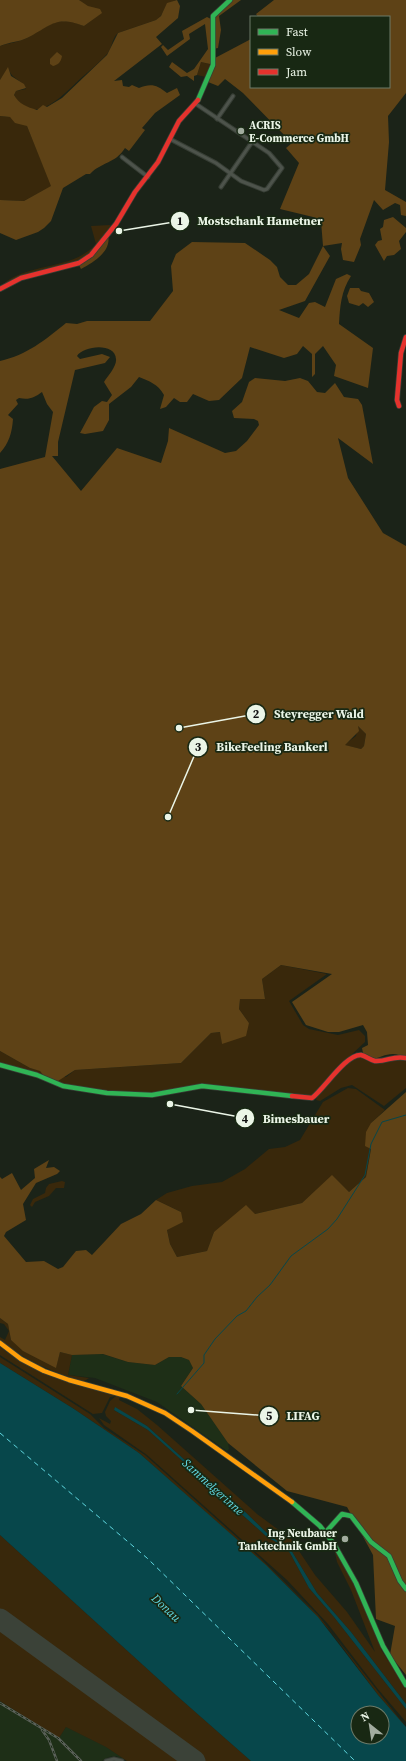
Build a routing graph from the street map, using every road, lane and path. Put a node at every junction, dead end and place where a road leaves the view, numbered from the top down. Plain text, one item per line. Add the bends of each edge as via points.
1 (230, 0) edge
2 (233, 96) dead end
3 (196, 104) junction
4 (217, 119) junction
5 (170, 139) junction
6 (252, 142) junction
7 (122, 157) dead end
8 (230, 174) junction
9 (148, 177) junction
10 (221, 187) dead end
11 (0, 289) edge
12 (406, 337) edge
13 (399, 406) dead end
14 (406, 1058) edge
15 (0, 1065) edge
16 (0, 1343) edge
17 (325, 1533) junction
18 (406, 1589) edge
19 (406, 1685) edge
20 (106, 1761) edge
21 (122, 1761) edge

1 - 3 street via 213,16 213,65
2 - 4 street
3 - 4 street
3 - 5 street via 179,121
4 - 6 street
5 - 8 street via 216,163
5 - 9 street
6 - 8 street
6 - 8 street via 270,153 282,168 268,189 264,190
7 - 9 street
8 - 10 street
9 - 11 street via 135,192 116,224 88,258 79,263 21,278
12 - 13 street via 401,359
14 - 15 street via 395,1055 375,1061 355,1056 312,1098 202,1086 152,1095 107,1093 63,1086 34,1074
16 - 17 street via 22,1359 51,1374 127,1396 165,1413 297,1507
17 - 18 street via 342,1514 346,1513 360,1524 371,1542 388,1554 396,1575
17 - 19 street via 342,1554 382,1646
20 - 21 street

